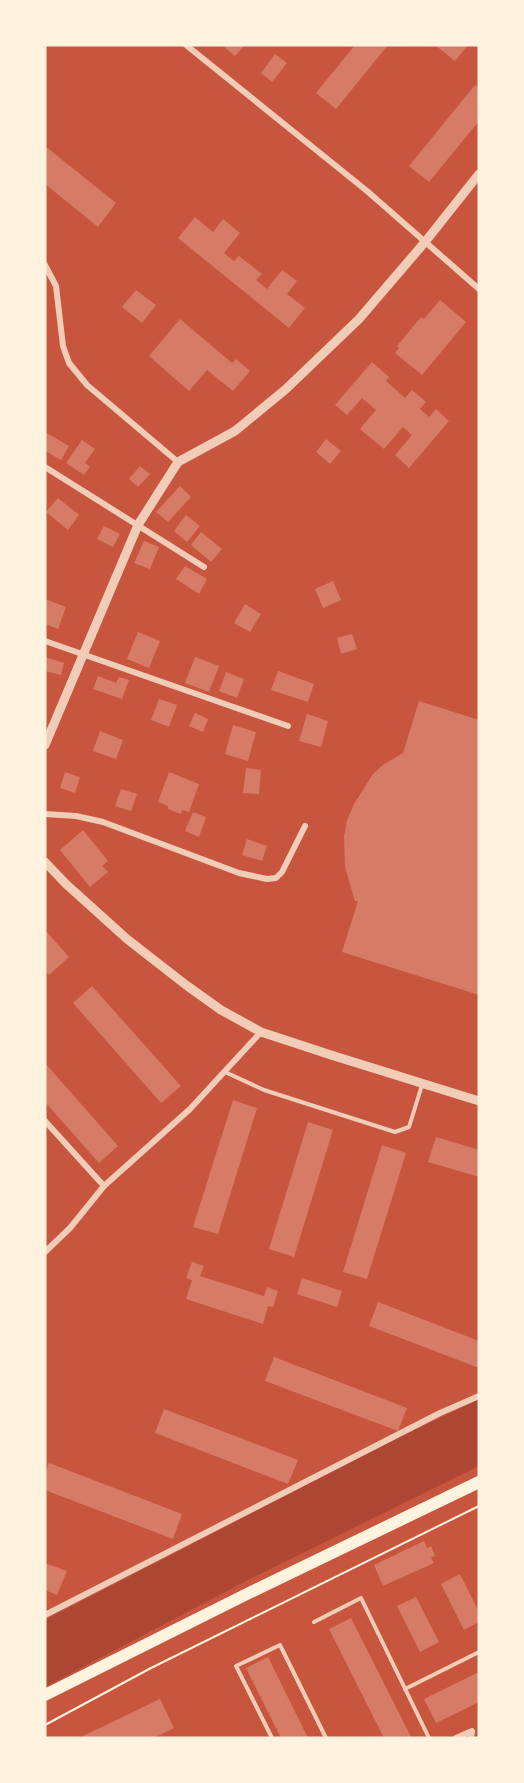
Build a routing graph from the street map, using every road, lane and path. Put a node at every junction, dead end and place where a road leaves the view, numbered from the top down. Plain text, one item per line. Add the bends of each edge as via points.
1 (186, 45) edge
2 (479, 174) edge
3 (425, 242) junction
4 (45, 265) edge
5 (479, 289) edge
6 (178, 462) junction
7 (45, 467) edge
8 (138, 525) junction
9 (204, 567) dead end
10 (45, 641) edge
11 (83, 655) junction
12 (288, 726) dead end
13 (45, 745) edge
14 (45, 814) edge
15 (305, 826) dead end
16 (45, 862) edge
17 (261, 1032) junction
18 (224, 1072) junction
19 (423, 1084) junction
20 (479, 1101) edge
21 (45, 1121) edge
22 (104, 1186) junction
23 (45, 1252) edge
24 (479, 1396) edge
25 (479, 1482) edge
26 (479, 1506) edge
27 (45, 1615) edge
28 (314, 1622) dead end
29 (479, 1652) edge
30 (405, 1689) junction
31 (45, 1695) edge
32 (45, 1725) edge
33 (474, 1733) edge
34 (272, 1738) edge
35 (326, 1738) edge
36 (429, 1738) edge
37 (456, 1738) edge

1 - 3 street
2 - 3 street
3 - 5 street
3 - 6 street via 359,319 286,389 235,431
4 - 6 street via 56,286 63,346 69,363 87,385
6 - 8 street
7 - 8 street
8 - 9 street
8 - 11 street
10 - 11 street
11 - 12 street
11 - 13 street
14 - 15 street via 103,822 239,873 267,879 282,872
16 - 17 street via 127,939 221,1010
17 - 18 street
17 - 19 street
18 - 19 lane via 264,1090 395,1132 409,1127
18 - 22 street via 190,1109
19 - 20 street
21 - 22 street
22 - 23 street
24 - 27 street
25 - 31 highway
26 - 32 path via 151,1668
28 - 30 lane via 361,1598
29 - 30 lane
30 - 36 lane
33 - 37 street
34 - 35 lane via 236,1666 280,1645

